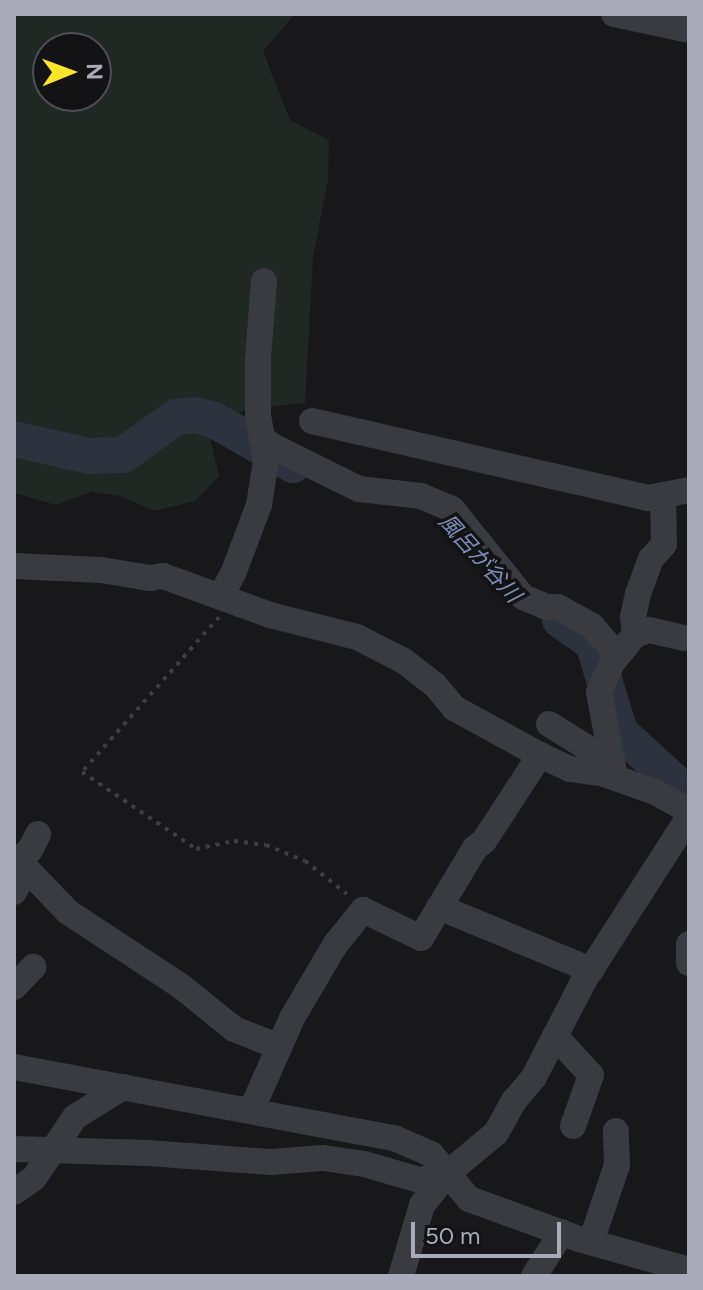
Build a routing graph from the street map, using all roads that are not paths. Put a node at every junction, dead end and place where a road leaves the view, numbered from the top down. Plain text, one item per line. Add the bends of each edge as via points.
1 (614, 14) edge
2 (689, 30) edge
3 (264, 281) dead end
4 (312, 421) dead end
5 (261, 437) junction
6 (689, 490) edge
7 (663, 495) junction
8 (14, 566) edge
9 (225, 599) junction
10 (635, 635) junction
11 (683, 638) dead end
12 (617, 655) junction
13 (549, 724) dead end
14 (540, 755) junction
15 (613, 768) junction
16 (689, 811) edge
17 (689, 817) edge
18 (38, 834) dead end
19 (18, 860) junction
20 (14, 892) edge
21 (439, 907) junction
22 (689, 944) edge
23 (689, 963) edge
24 (33, 967) dead end
25 (591, 970) junction
26 (14, 987) edge
27 (555, 1036) junction
28 (277, 1046) junction
29 (14, 1067) edge
30 (123, 1087) junction
31 (251, 1111) junction
32 (573, 1126) dead end
33 (616, 1131) dead end
34 (14, 1149) edge
35 (51, 1151) junction
36 (448, 1173) junction
37 (14, 1192) edge
38 (562, 1232) junction
39 (591, 1242) junction
40 (689, 1270) edge
41 (401, 1276) edge
42 (534, 1276) edge

1 - 2 street
3 - 5 street via 258,358
4 - 7 street via 648,498
5 - 9 street via 266,461 259,505
5 - 12 street via 359,489 421,496 452,509 523,597 558,607 592,626
6 - 7 street
7 - 10 street via 664,544 651,559 638,594
8 - 9 street via 163,576
9 - 14 street via 375,645 435,685 454,708
10 - 11 street via 649,630
10 - 12 street
12 - 15 street via 599,692
13 - 15 street
14 - 15 street via 570,769
14 - 21 street
15 - 16 street
17 - 25 street
18 - 19 street
19 - 20 street via 20,881
19 - 28 street via 68,912 182,987 234,1029
21 - 25 street
21 - 28 street via 421,938 363,910 312,982
22 - 23 street
24 - 26 street
25 - 27 street
27 - 32 street via 591,1075
27 - 36 street via 496,1133
28 - 31 street
29 - 30 street
30 - 31 street
30 - 35 street via 75,1117
31 - 36 street via 394,1138 431,1154
33 - 39 street via 617,1165
34 - 35 street
35 - 36 street via 271,1162 323,1158 420,1180
35 - 37 street via 34,1178
36 - 38 street via 469,1199
36 - 41 street via 422,1205
38 - 39 street
38 - 42 street
39 - 40 street

